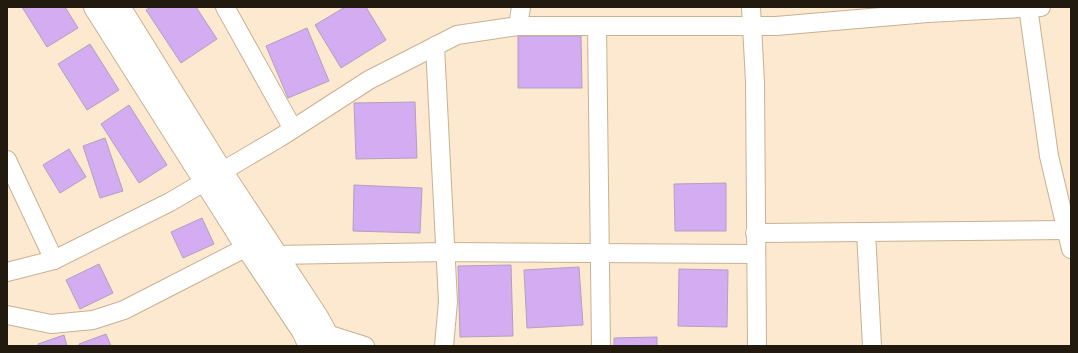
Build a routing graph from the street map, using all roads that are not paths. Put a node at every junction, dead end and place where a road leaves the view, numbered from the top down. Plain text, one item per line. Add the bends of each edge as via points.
1 (95, 7) edge
2 (119, 7) edge
3 (225, 7) edge
4 (521, 7) edge
5 (751, 7) edge
6 (1032, 7) edge
7 (518, 26) junction
8 (597, 26) junction
9 (751, 26) junction
10 (435, 46) junction
11 (293, 129) junction
12 (7, 160) edge
13 (213, 176) junction
14 (1067, 230) junction
15 (866, 232) junction
16 (755, 233) junction
17 (246, 246) junction
18 (1071, 249) edge
19 (445, 252) junction
20 (599, 252) junction
21 (755, 254) junction
22 (276, 255) junction
23 (54, 260) junction
24 (7, 272) edge
25 (7, 315) edge
26 (323, 342) edge
27 (365, 346) edge
28 (444, 346) edge
29 (601, 346) edge
30 (757, 346) edge
31 (872, 346) edge

1 - 13 main road
2 - 13 main road
3 - 11 street
4 - 7 street
5 - 9 street
6 - 9 street
6 - 14 street via 1049,156
7 - 8 street
7 - 10 street via 457,35
8 - 9 street
8 - 20 street
9 - 16 street via 755,82
10 - 11 street via 369,80
10 - 19 street
11 - 13 street
12 - 23 street
13 - 17 main road
13 - 22 main road
13 - 23 street via 170,202
14 - 15 street
14 - 18 street
15 - 16 street
15 - 31 street
16 - 21 street
17 - 25 street via 124,310 93,320 51,324
17 - 26 main road via 303,331
19 - 20 street
19 - 22 street
19 - 28 street via 448,302
20 - 21 street
20 - 29 street
21 - 30 street
22 - 26 main road via 318,317
23 - 24 street
26 - 27 street

